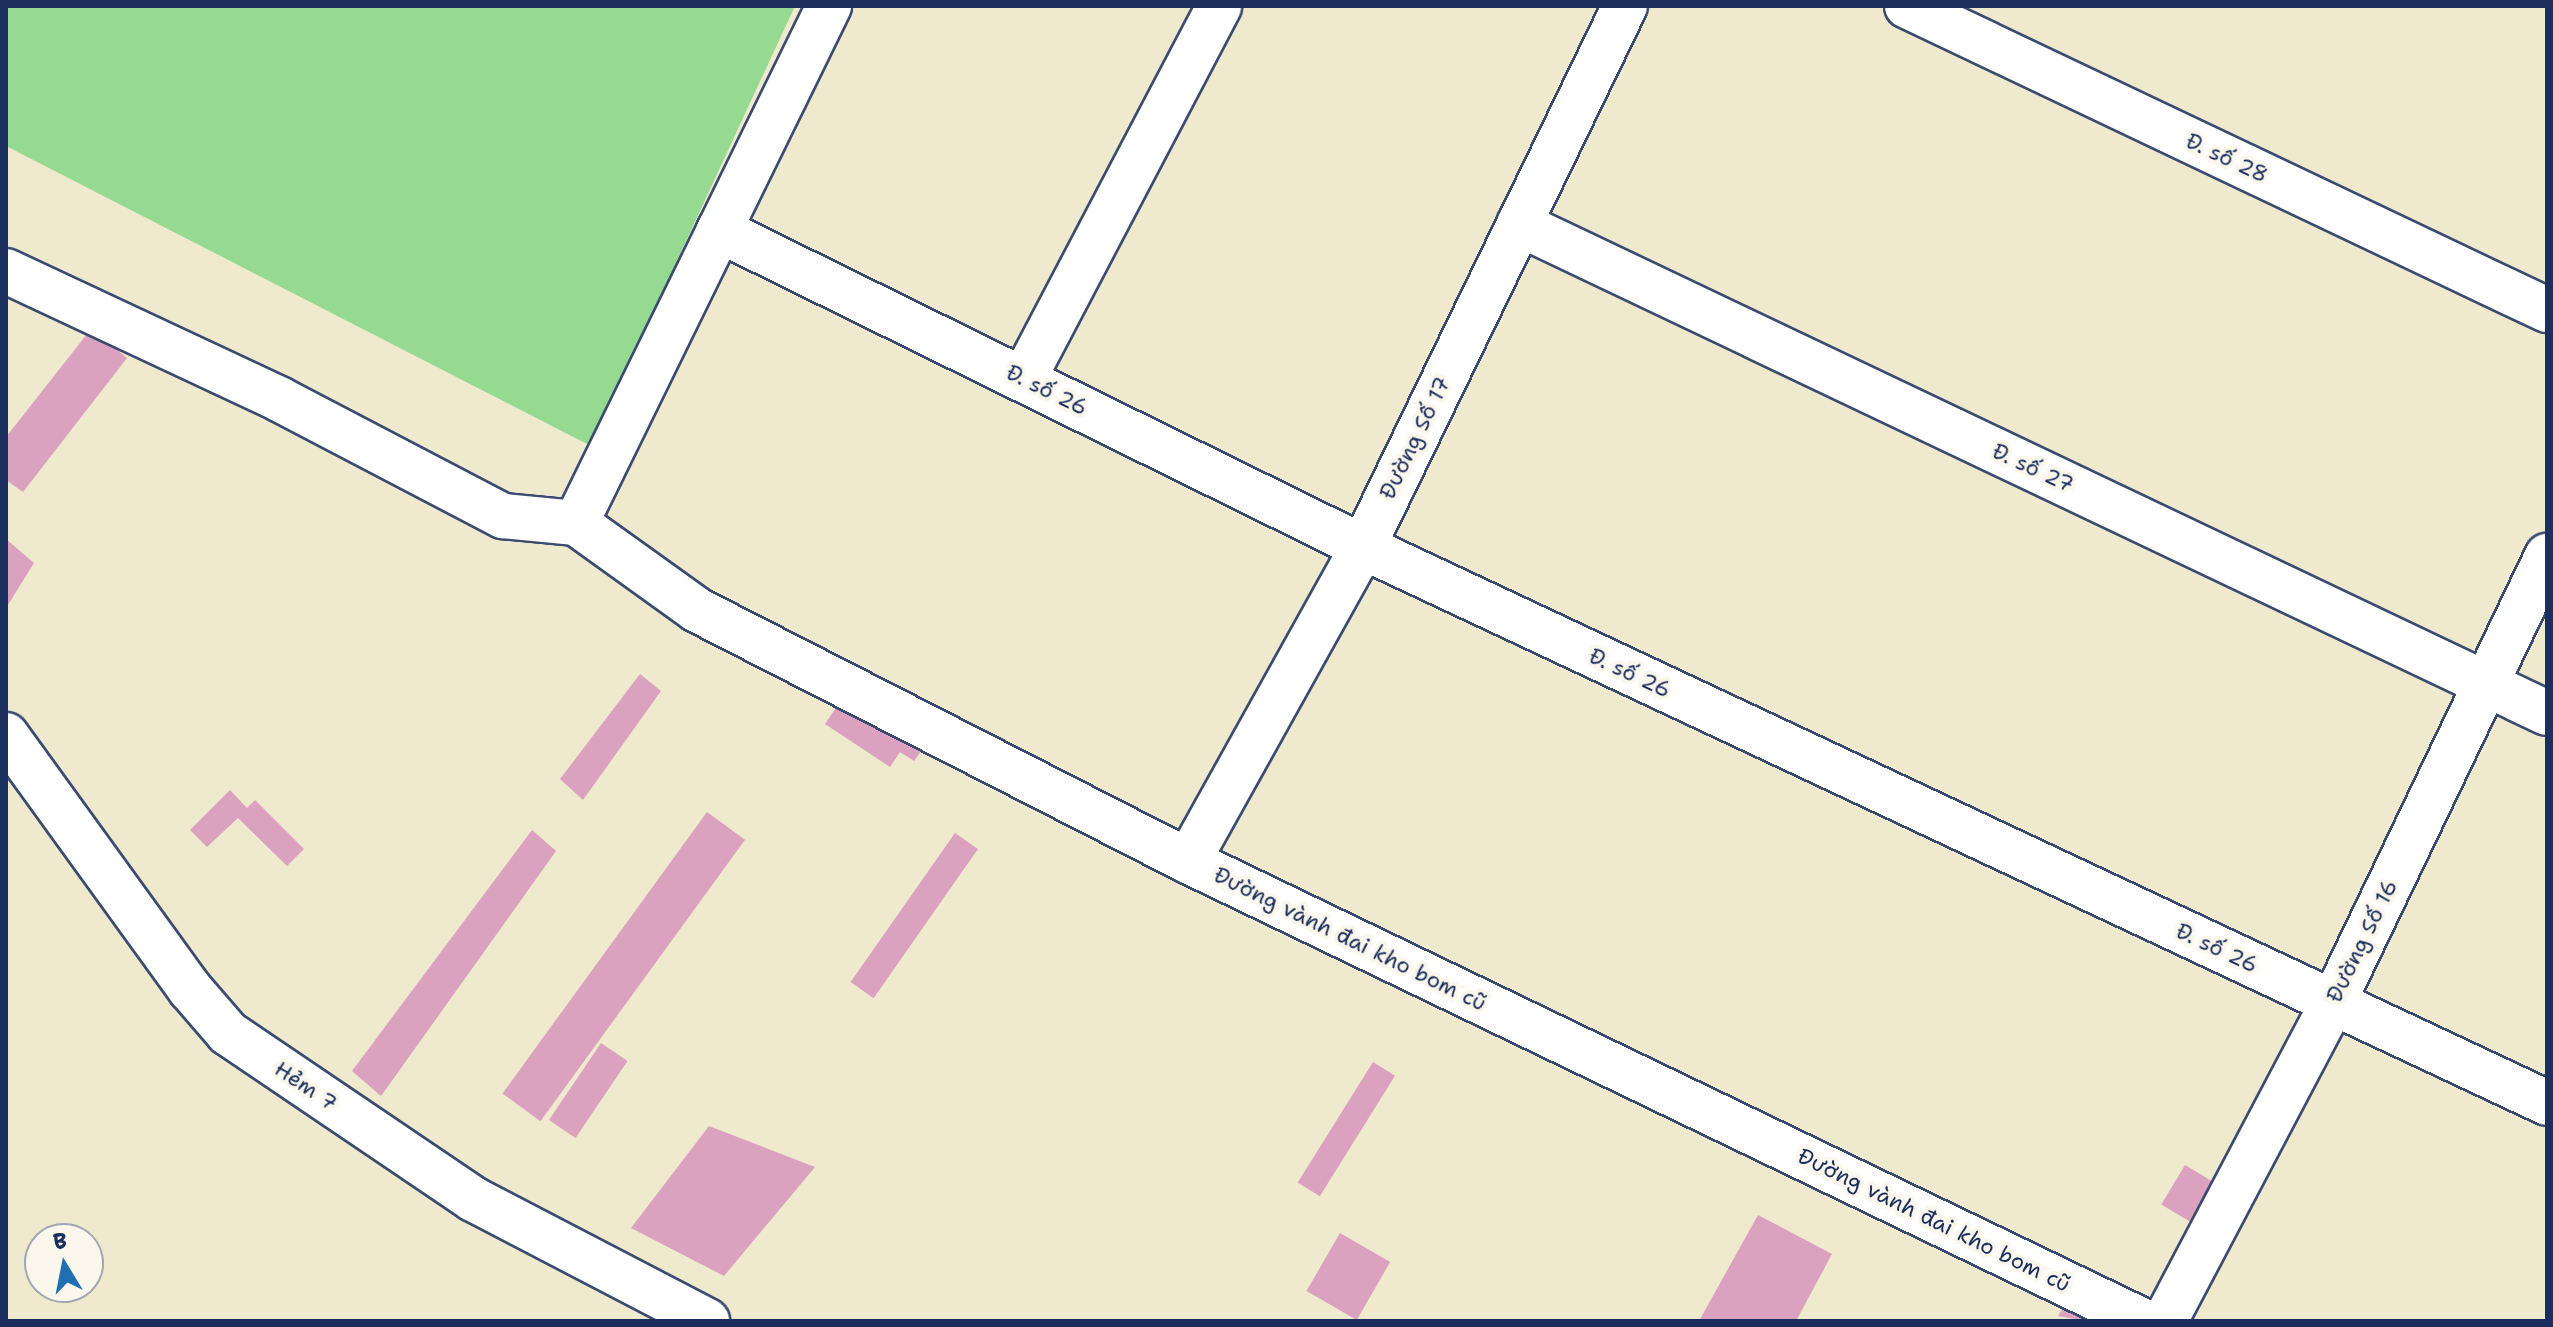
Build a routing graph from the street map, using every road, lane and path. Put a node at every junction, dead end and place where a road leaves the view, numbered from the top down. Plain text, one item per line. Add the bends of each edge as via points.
1 (829, 6) edge
2 (1219, 6) edge
3 (1625, 6) edge
4 (1907, 6) edge
5 (1519, 224) junction
6 (719, 230) junction
7 (6, 271) edge
8 (2547, 310) edge
9 (1024, 378) junction
10 (576, 523) junction
11 (1363, 547) junction
12 (2547, 556) edge
13 (2485, 684) junction
14 (2547, 713) edge
15 (6, 735) edge
16 (1188, 861) junction
17 (2333, 1003) junction
18 (2547, 1103) edge
19 (707, 1321) edge
20 (2143, 1321) edge
21 (2165, 1321) edge

1 - 6 street
2 - 9 street
3 - 5 street, Đường Số 17
4 - 8 street, Đ. số 28
5 - 11 street, Đường Số 17
5 - 13 street, Đ. số 27
6 - 9 street, Đ. số 26
6 - 10 street
7 - 10 street via 279,399 503,516
9 - 11 street, Đ. số 26
10 - 16 street, Đường vành đai kho bom cũ via 697,610
11 - 16 street, Đường Số 17
11 - 17 street, Đ. số 26
12 - 13 street, Đường Số 16
13 - 14 street, Đ. số 27
13 - 17 street, Đường Số 16
15 - 19 street, Hẻm 7 via 190,989 228,1033 473,1199
16 - 20 street, Đường vành đai kho bom cũ
17 - 18 street, Đ. số 26
17 - 21 street, Đường Số 16

